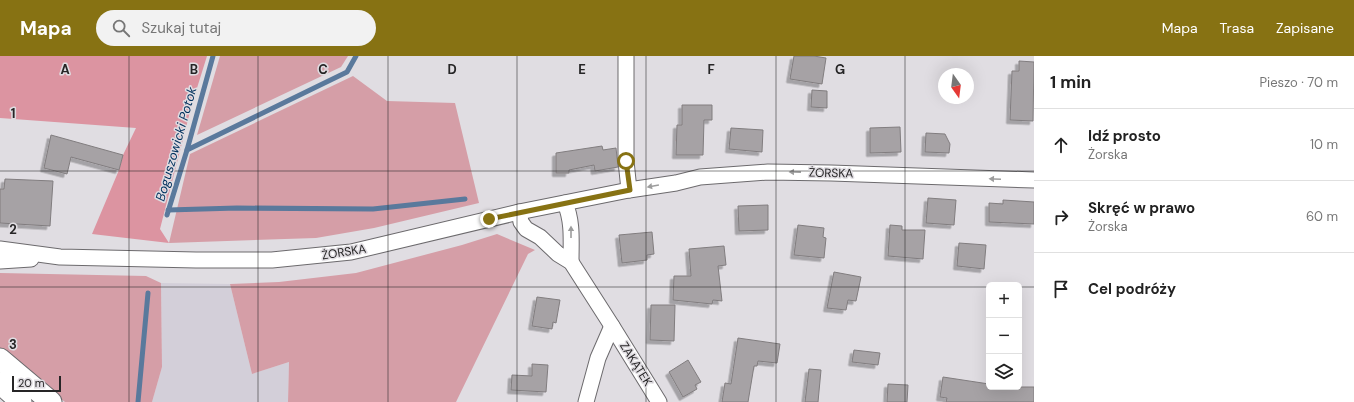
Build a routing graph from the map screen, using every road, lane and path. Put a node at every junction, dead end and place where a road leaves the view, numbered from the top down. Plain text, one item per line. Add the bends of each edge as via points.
1 (626, 56) edge
2 (1034, 180) edge
3 (630, 190) junction
4 (565, 203) junction
5 (518, 212) junction
6 (0, 249) edge
7 (52, 257) junction
8 (0, 261) edge
9 (571, 262) junction
10 (612, 326) junction
11 (0, 359) edge
12 (1, 385) edge
13 (21, 402) edge
14 (51, 402) edge
15 (586, 402) edge
16 (659, 402) edge

1 - 3 street via 626,161
2 -> 3 street, ŻORSKA via 768,172 700,176 676,183
3 - 4 street, ŻORSKA
4 - 5 street, ŻORSKA
9 -> 4 street via 570,216
5 - 7 street, ŻORSKA via 362,250 319,256 272,260
5 - 9 street, ZAKĄTEK via 526,229
6 - 7 street, ŻORSKA
7 - 8 street, ŻORSKA
9 - 10 street, ZAKĄTEK
10 - 15 street, ZAKĄTEK via 598,358
10 - 16 street, ZAKĄTEK
11 - 14 main road
12 - 13 main road

